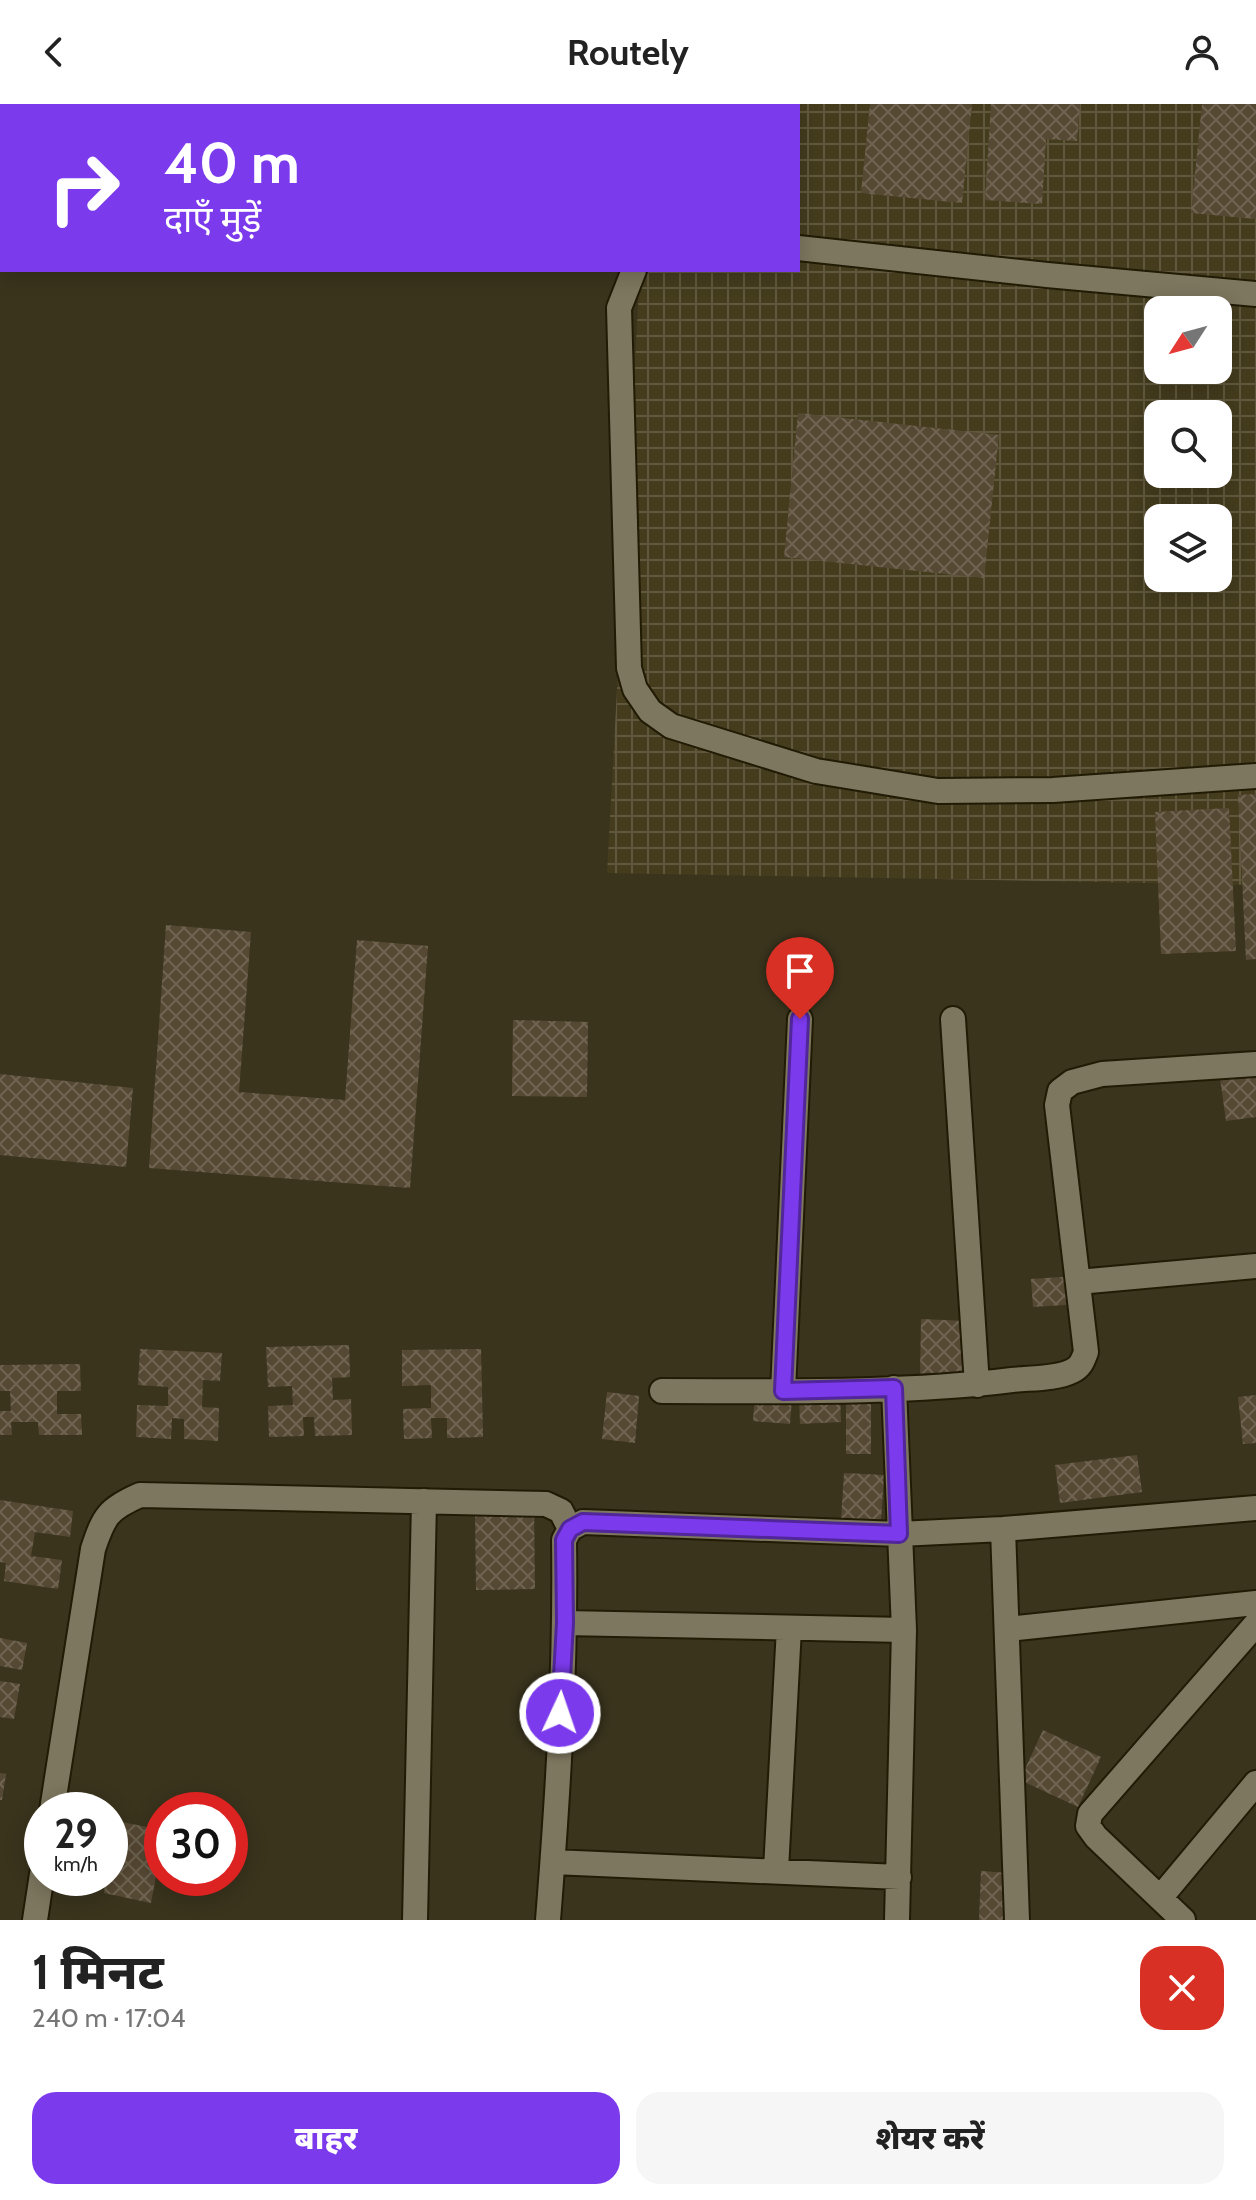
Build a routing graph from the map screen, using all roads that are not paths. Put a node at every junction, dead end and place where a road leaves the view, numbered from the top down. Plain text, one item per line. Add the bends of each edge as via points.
1 (800, 248) edge
2 (633, 272) edge
3 (1256, 294) edge
4 (1256, 776) edge
5 (800, 1019) dead end
6 (953, 1019) dead end
7 (1256, 1064) edge
8 (1256, 1266) edge
9 (1078, 1282) junction
10 (977, 1385) junction
11 (894, 1388) junction
12 (662, 1391) dead end
13 (783, 1391) junction
14 (424, 1501) junction
15 (1256, 1508) edge
16 (570, 1529) junction
17 (1003, 1529) junction
18 (899, 1534) junction
19 (1256, 1603) edge
20 (565, 1623) junction
21 (1256, 1624) edge
22 (789, 1628) junction
23 (1007, 1629) junction
24 (904, 1630) junction
25 (1256, 1783) edge
26 (55, 1792) edge
27 (553, 1862) junction
28 (776, 1870) junction
29 (899, 1877) junction
30 (39, 1896) edge
31 (1160, 1898) junction
32 (35, 1920) edge
33 (415, 1920) edge
34 (548, 1920) edge
35 (897, 1920) edge
36 (1017, 1920) edge
37 (1183, 1920) edge

1 - 3 street
2 - 4 street via 619,308 629,668 650,711 671,726 816,771 938,791 1053,790
5 - 13 street
6 - 10 street
7 - 9 street via 1102,1074 1060,1091 1057,1105
8 - 9 street
9 - 10 street via 1086,1352 1082,1363 1060,1375
10 - 11 street
11 - 13 street
11 - 18 street
12 - 13 street
14 - 16 street via 546,1504 561,1511
14 - 26 street via 140,1495 117,1505 102,1523 93,1549
14 - 33 street
15 - 17 street
16 - 18 street via 583,1522
16 - 20 street via 564,1540
17 - 18 street
17 - 23 street
18 - 24 street
19 - 23 street
20 - 22 street
20 - 27 street
21 - 31 street via 1090,1814 1088,1826 1096,1837
22 - 24 street
22 - 28 street
23 - 36 street
24 - 29 street
25 - 31 street
27 - 28 street
27 - 34 street
28 - 29 street
29 - 35 street
30 - 32 street
31 - 37 street

